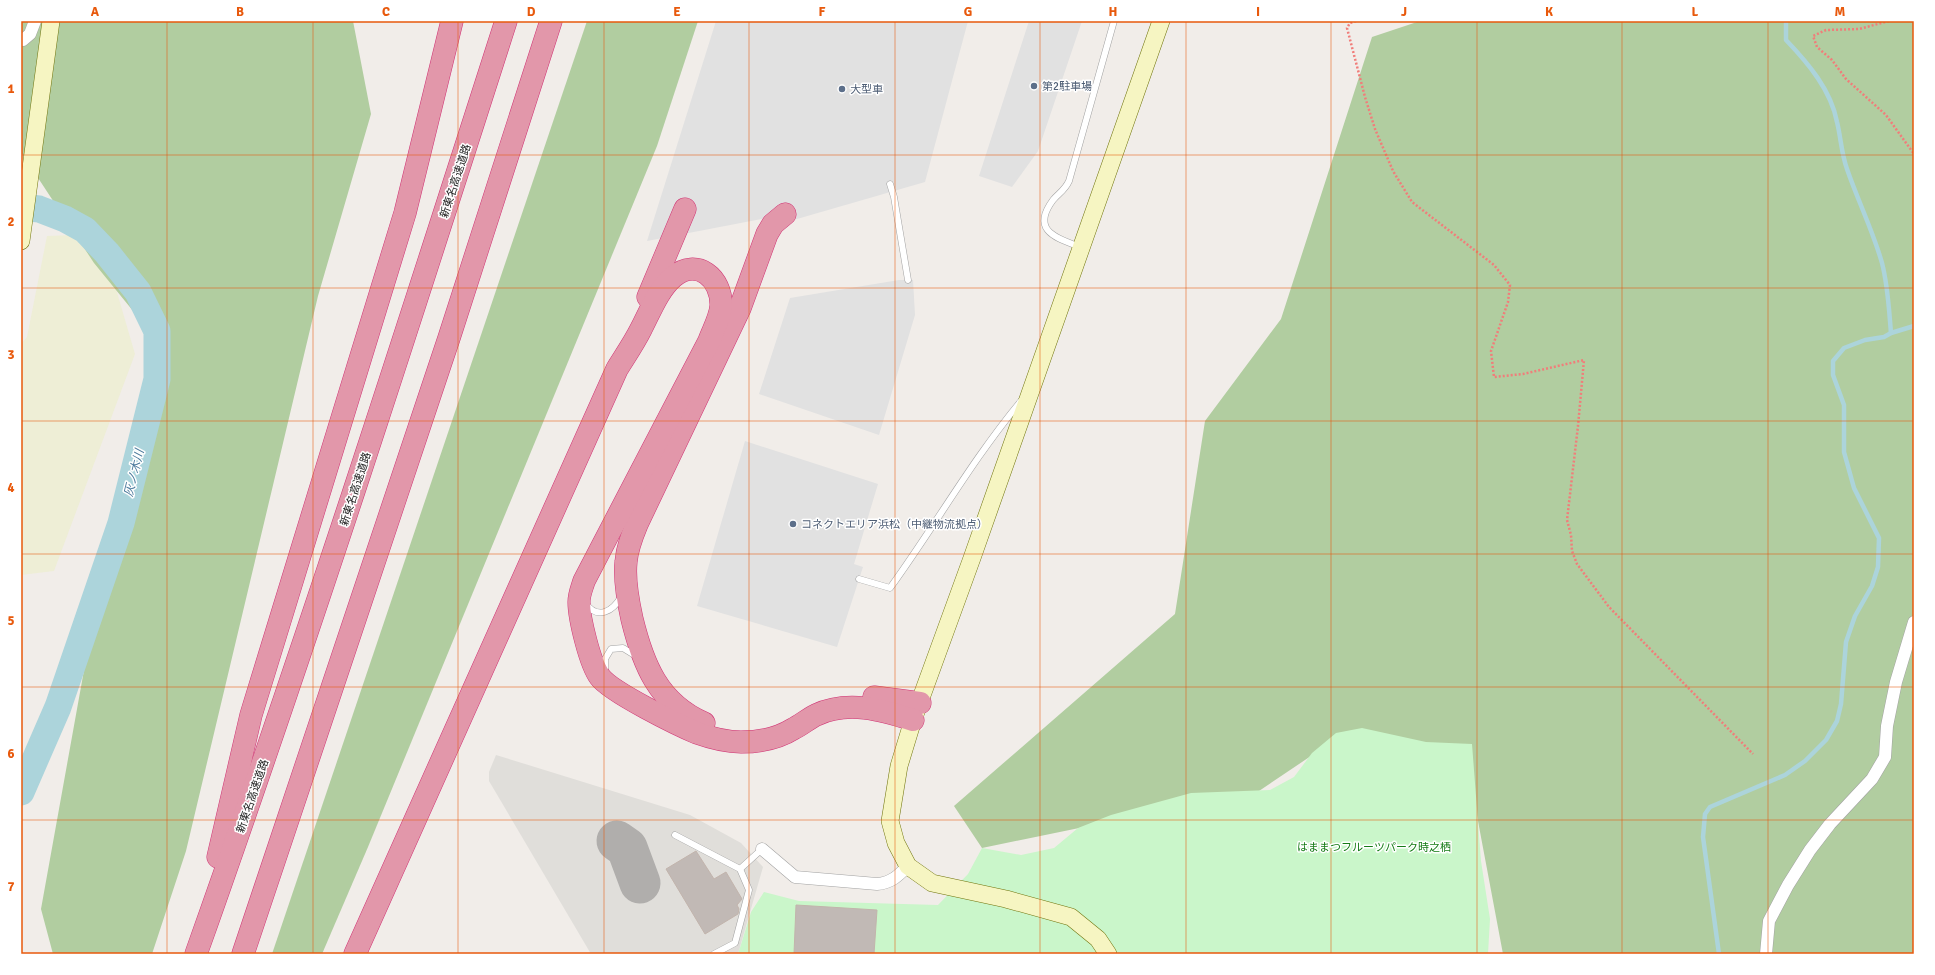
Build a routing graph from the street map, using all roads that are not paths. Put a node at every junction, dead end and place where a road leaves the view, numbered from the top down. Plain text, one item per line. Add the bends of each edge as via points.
1 (35, 21) edge
2 (51, 21) edge
3 (452, 21) edge
4 (506, 21) edge
5 (550, 21) edge
6 (1114, 21) edge
7 (1161, 21) edge
8 (21, 39) edge
9 (890, 184) dead end
10 (685, 209) dead end
11 (785, 214) dead end
12 (22, 233) edge
13 (1082, 248) junction
14 (908, 280) dead end
15 (617, 369) junction
16 (1031, 389) junction
17 (859, 580) dead end
18 (626, 584) junction
19 (581, 592) junction
20 (1914, 622) edge
21 (644, 662) junction
22 (608, 685) junction
23 (917, 711) junction
24 (675, 835) dead end
25 (762, 849) joint
26 (908, 866) junction
27 (740, 869) junction
28 (196, 954) edge
29 (243, 954) edge
30 (355, 954) edge
31 (714, 954) edge
32 (1108, 954) edge
33 (1766, 954) edge

1 - 8 street via 30,34
2 - 12 street
3 - 28 highway via 405,213 251,715
4 - 28 highway, 新東名高速道路 via 269,746
5 - 29 highway via 449,338
6 - 13 lane via 1069,181 1049,208 1045,220 1046,229 1052,236
7 - 13 street
9 - 14 lane
10 - 15 highway
11 - 18 highway via 773,224 767,234 740,308 637,524 628,549
13 - 16 street
15 - 19 highway via 661,292 674,277 690,269 708,274 714,280 718,287 721,307 714,328 589,571
15 - 30 highway
16 - 17 lane via 999,428 890,588
16 - 23 street
18 - 19 lane via 618,603 601,613 589,608
18 - 21 highway
19 - 22 highway via 579,602 591,659 601,678
20 - 33 street via 1896,682 1887,726 1885,757 1872,779 1830,824 1810,850 1788,886 1769,921
21 - 22 lane via 623,648 611,649 605,659
21 - 23 highway via 657,685 676,705 700,721 724,730 766,728 812,704 838,696 868,696
22 - 23 highway via 695,732 726,742 770,740 789,732 816,715 840,708
23 - 26 street via 899,766 890,821 896,843
24 - 27 lane
25 - 26 street via 795,877 877,884 887,883 898,877
25 - 27 lane
26 - 32 street via 932,883 1006,899 1071,917 1098,939
27 - 31 lane via 749,890 734,943

